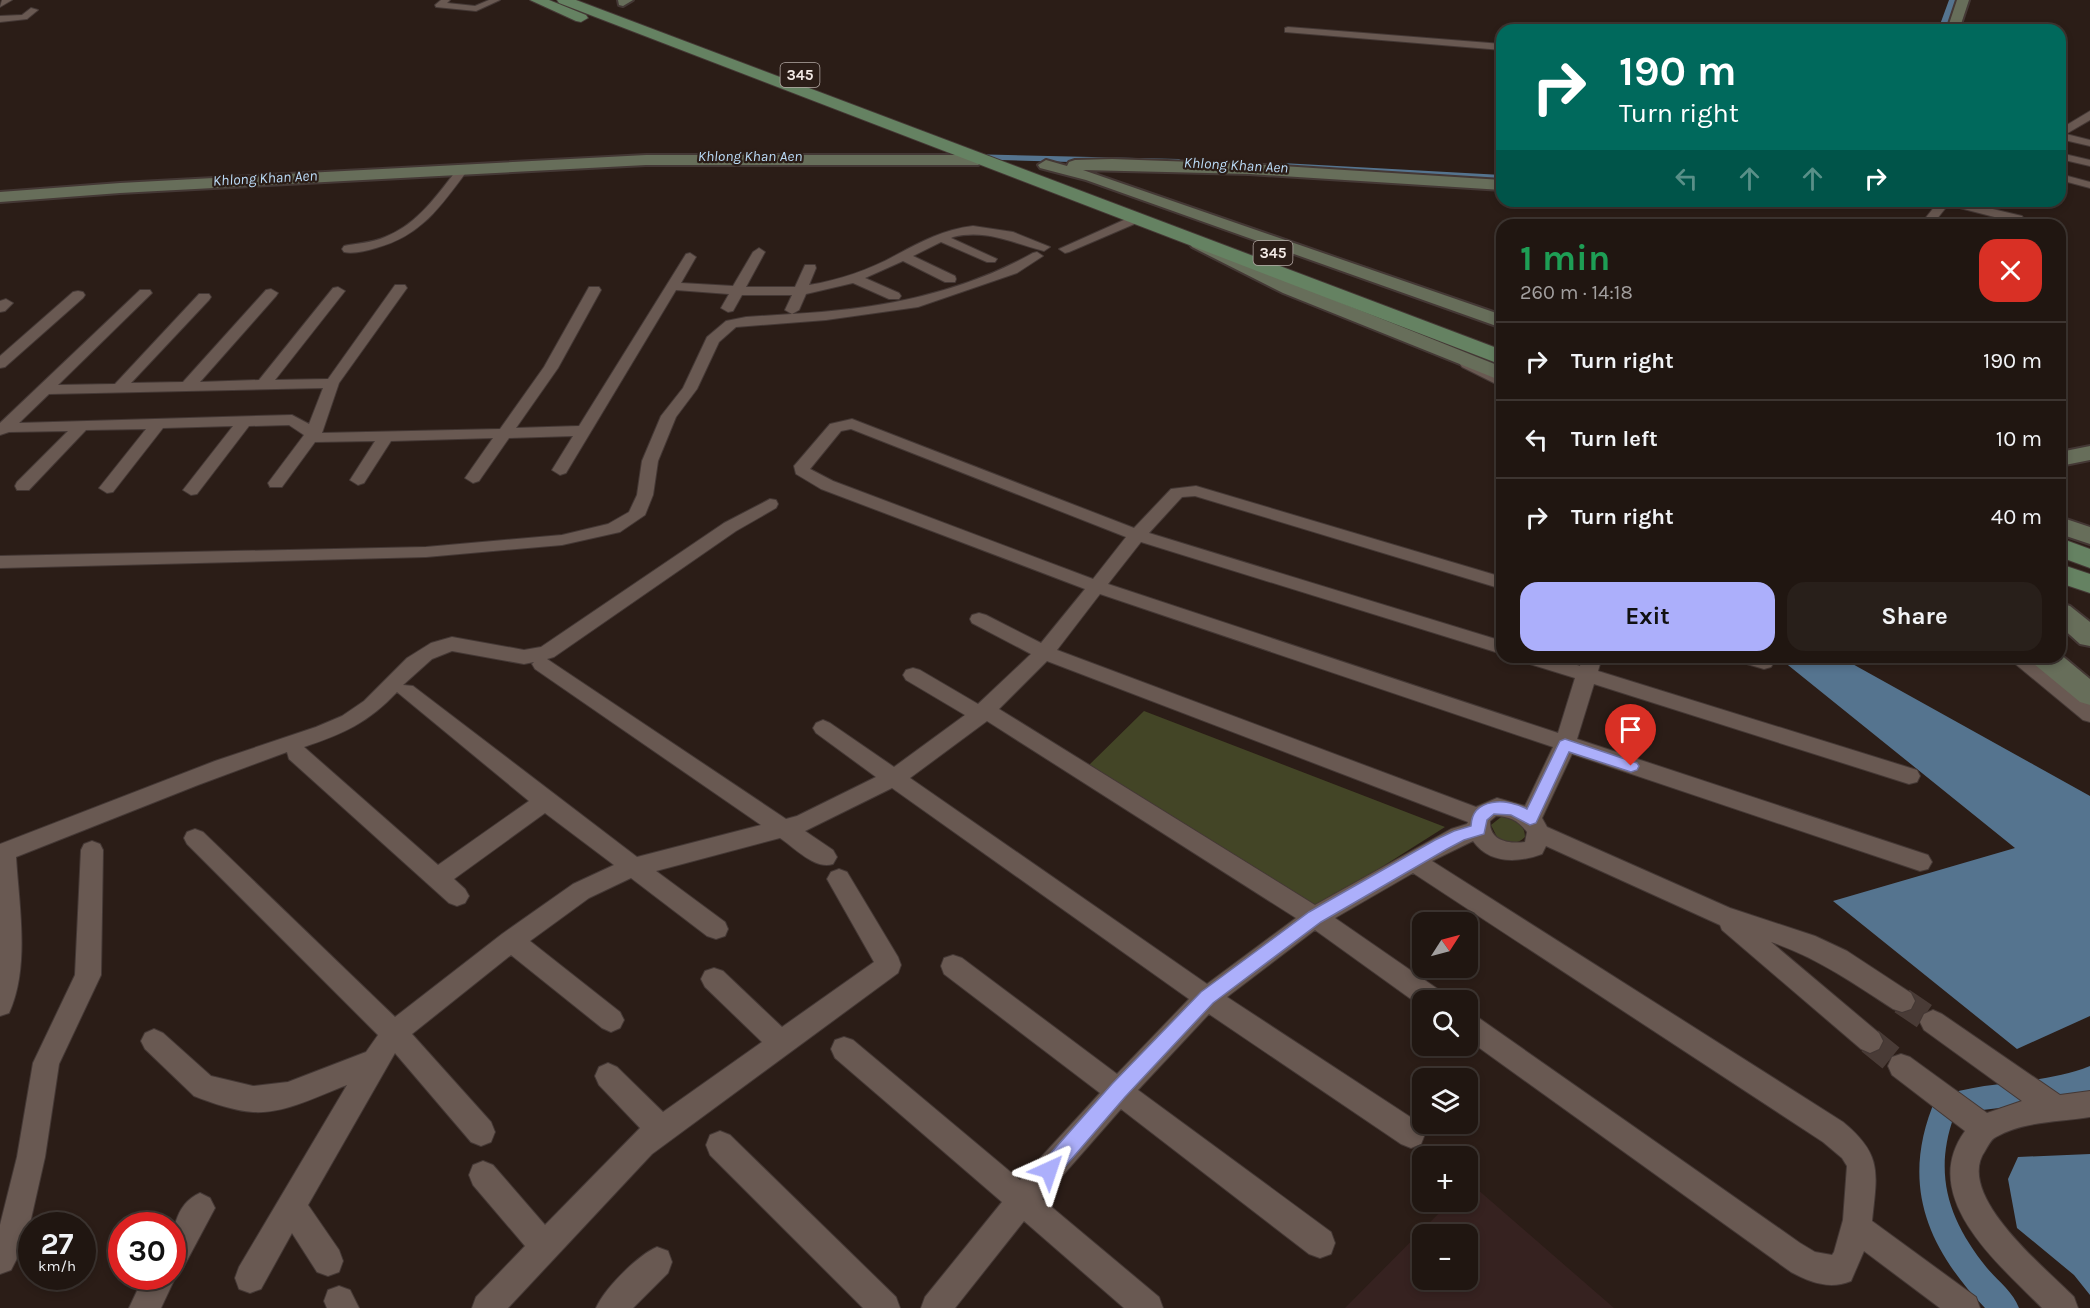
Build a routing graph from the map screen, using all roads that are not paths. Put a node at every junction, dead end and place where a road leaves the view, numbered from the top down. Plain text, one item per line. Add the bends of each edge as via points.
1 (8, 0) edge
2 (446, 0) edge
3 (496, 0) edge
4 (537, 0) edge
5 (564, 0) edge
6 (596, 0) edge
7 (1963, 0) edge
8 (622, 1) edge
9 (0, 5) edge
10 (34, 10) dead end
11 (651, 17) junction
12 (1, 19) edge
13 (620, 22) junction
14 (1955, 24) edge
15 (603, 27) junction
16 (1288, 30) dead end
17 (1496, 47) edge
18 (748, 54) dead end
19 (725, 61) junction
20 (765, 62) junction
21 (886, 106) dead end
22 (2087, 120) edge
23 (2066, 131) edge
24 (2066, 136) edge
25 (2090, 143) edge
26 (1003, 149) dead end
27 (2066, 157) edge
28 (976, 159) junction
29 (2090, 163) edge
30 (1047, 166) junction
31 (463, 169) junction
32 (2066, 179) edge
33 (1496, 185) edge
34 (2090, 185) edge
35 (0, 197) edge
36 (1969, 207) edge
37 (1135, 219) junction
38 (2018, 219) dead end
39 (941, 238) junction
40 (1195, 242) junction
41 (348, 249) dead end
42 (759, 252) dead end
43 (1050, 254) junction
44 (902, 256) junction
45 (690, 257) dead end
46 (991, 259) dead end
47 (810, 268) dead end
48 (854, 278) junction
49 (950, 279) dead end
50 (672, 286) junction
51 (400, 288) dead end
52 (739, 289) junction
53 (594, 290) dead end
54 (801, 290) junction
55 (338, 291) dead end
56 (145, 293) dead end
57 (271, 293) dead end
58 (78, 295) dead end
59 (894, 296) dead end
60 (204, 297) dead end
61 (729, 308) dead end
62 (792, 310) dead end
63 (1496, 320) edge
64 (1496, 337) edge
65 (1496, 356) edge
66 (1457, 358) junction
67 (0, 364) edge
68 (1496, 373) edge
69 (1496, 379) edge
70 (333, 383) junction
71 (263, 385) junction
72 (188, 386) junction
73 (119, 388) junction
74 (45, 390) junction
75 (245, 421) junction
76 (159, 423) junction
77 (81, 426) junction
78 (2, 429) edge
79 (585, 431) junction
80 (505, 433) junction
81 (313, 434) junction
82 (387, 436) junction
83 (2090, 439) edge
84 (2066, 444) edge
85 (2090, 453) edge
86 (2066, 458) edge
87 (560, 470) dead end
88 (473, 478) dead end
89 (358, 480) dead end
90 (276, 483) dead end
91 (23, 486) dead end
92 (107, 488) dead end
93 (191, 490) dead end
94 (770, 504) dead end
95 (2066, 515) edge
96 (2090, 521) edge
97 (2066, 527) edge
98 (1137, 535) junction
99 (2090, 536) edge
100 (2066, 549) edge
101 (2090, 559) edge
102 (0, 562) edge
103 (2066, 575) edge
104 (1496, 581) edge
105 (2090, 584) edge
106 (1095, 586) junction
107 (2066, 599) edge
108 (2090, 609) edge
109 (2066, 617) edge
110 (979, 619) dead end
111 (2090, 637) edge
112 (1496, 646) edge
113 (1044, 653) junction
114 (1570, 663) edge
115 (2025, 663) edge
116 (2051, 663) edge
117 (542, 664) dead end
118 (1590, 666) edge
119 (913, 675) dead end
120 (406, 691) dead end
121 (2090, 695) edge
122 (982, 713) junction
123 (2090, 715) edge
124 (823, 728) dead end
125 (1565, 745) junction
126 (297, 753) dead end
127 (1909, 776) dead end
128 (895, 777) junction
129 (545, 801) junction
130 (1479, 823) junction
131 (1534, 826) junction
132 (783, 829) junction
133 (195, 838) dead end
134 (92, 850) dead end
135 (2, 854) edge
136 (1413, 861) junction
137 (1920, 862) dead end
138 (635, 867) junction
139 (436, 879) junction
140 (458, 896) dead end
141 (1723, 916) junction
142 (1315, 917) junction
143 (716, 929) dead end
144 (511, 941) junction
145 (953, 966) dead end
146 (714, 979) dead end
147 (1419, 990) edge
148 (1207, 998) junction
149 (1902, 1001) tunnel mouth
150 (0, 1005) edge
151 (611, 1020) dead end
152 (1933, 1022) tunnel mouth
153 (1478, 1032) edge
154 (394, 1033) junction
155 (154, 1041) dead end
156 (1870, 1041) tunnel mouth
157 (782, 1044) junction
158 (844, 1049) dead end
159 (375, 1061) junction
160 (1907, 1071) tunnel mouth
161 (608, 1076) dead end
162 (1119, 1091) junction
163 (2047, 1102) junction
164 (2090, 1104) edge
165 (1976, 1123) junction
166 (661, 1130) junction
167 (481, 1132) dead end
168 (1411, 1134) dead end
169 (720, 1145) dead end
170 (483, 1175) dead end
171 (1021, 1201) junction
172 (292, 1206) junction
173 (200, 1208) dead end
174 (1856, 1227) junction
175 (186, 1232) edge
176 (1320, 1243) dead end
177 (545, 1247) junction
178 (0, 1259) edge
179 (328, 1261) dead end
180 (657, 1262) dead end
181 (250, 1278) dead end
182 (154, 1290) edge
183 (493, 1306) edge
184 (144, 1308) edge
185 (611, 1308) edge
186 (885, 1308) edge
187 (936, 1308) edge
188 (1148, 1308) edge
189 (1965, 1308) edge
190 (2062, 1308) edge

1 - 9 street
2 - 3 street via 439,4 476,9
4 - 15 main road
5 - 13 main road, 345
6 - 11 main road, 345
7 - 14 street
8 - 11 main road
10 - 12 street via 24,17
11 - 20 main road, 345
13 - 15 main road
13 - 19 main road, 345
15 - 19 main road
16 - 17 street
18 - 20 main road
19 - 28 main road, 345
20 - 21 main road, 345
22 - 23 street
24 - 25 street
26 - 30 main road, 345
27 - 29 street
28 - 31 street via 696,159
28 - 37 main road, 345
30 - 33 street via 1166,166
30 - 63 street, 345
30 - 64 main road, 345
31 - 35 street
31 - 41 street via 408,232 380,244
32 - 34 street
36 - 38 street
37 - 40 main road, 345
37 - 43 street
39 - 43 street via 965,230 982,230 1011,235
39 - 44 street
39 - 46 street
40 - 65 main road, 345
40 - 66 street, 345 via 1290,289
42 - 52 street
43 - 102 street via 918,303 857,313 731,324 712,340 690,389 669,416 650,461 645,495 636,514 614,528 562,540 426,552
44 - 48 street
44 - 49 street
45 - 50 street
47 - 54 street
48 - 54 street
48 - 59 street
50 - 52 street
50 - 79 street
51 - 70 street
52 - 54 street
52 - 61 street
53 - 80 street via 551,368
54 - 62 street
55 - 71 street
56 - 74 street
57 - 72 street
58 - 67 street
60 - 73 street
66 - 68 street, 345
66 - 69 street
70 - 71 street
70 - 81 street
71 - 72 street
72 - 73 street
73 - 74 street
74 - 78 street
75 - 76 street
75 - 81 street via 292,420
75 - 93 street
76 - 77 street
76 - 92 street
77 - 78 street
77 - 91 street
79 - 80 street
79 - 87 street
80 - 82 street
80 - 88 street
81 - 82 street via 319,438
81 - 90 street
82 - 89 street
83 - 84 street
85 - 86 street
94 - 135 street via 547,652 524,657 443,645 423,656 369,707 349,720
95 - 96 street
97 - 99 street
98 - 104 street via 1176,493 1196,491
98 - 106 street
98 - 106 street via 852,424 836,427 802,466 802,471 827,485
98 - 112 street
100 - 101 main road
103 - 105 main road
106 - 113 street
106 - 125 street
107 - 108 street
109 - 111 street
110 - 113 street
113 - 122 street
113 - 130 street
114 - 118 street
115 - 123 street
116 - 121 street
117 - 132 street
118 - 125 street
118 - 127 street
119 - 122 street
120 - 129 street
122 - 128 street
122 - 142 street
124 - 128 street
125 - 131 street
125 - 137 street
126 - 139 street
128 - 132 street via 818,818
128 - 148 street
129 - 138 street
129 - 139 street
130 - 131 street via 1489,809 1506,807 1523,813
130 - 131 street via 1492,846 1515,854 1534,848 1538,842
130 - 136 street
131 - 141 street
132 - 138 street
132 - 157 street via 832,868 889,964
133 - 154 street
134 - 178 street via 88,975 46,1063 14,1231
135 - 150 street via 7,934 5,991
136 - 142 street
136 - 174 street via 1833,1132 1861,1163
138 - 143 street
138 - 144 street via 581,891
139 - 140 street
141 - 149 street via 1806,943
141 - 156 street
142 - 147 street
142 - 148 street
144 - 151 street
144 - 154 street
145 - 162 street
146 - 157 street
148 - 162 street
148 - 168 street
152 - 163 street
153 - 174 street via 1812,1268 1840,1270
154 - 159 street
154 - 167 street
155 - 159 street via 204,1087 253,1099 288,1095
157 - 166 street
158 - 171 street
159 - 172 street
160 - 165 street
161 - 166 street
162 - 171 street
162 - 176 street
163 - 164 street
163 - 165 street via 2017,1115
165 - 190 street via 1964,1172 1967,1195 1990,1233
166 - 177 street via 642,1144
169 - 186 street
170 - 177 street
171 - 187 street
171 - 188 street
172 - 179 street
172 - 181 street
173 - 175 street
174 - 189 street
177 - 183 street
180 - 185 street
182 - 184 street

